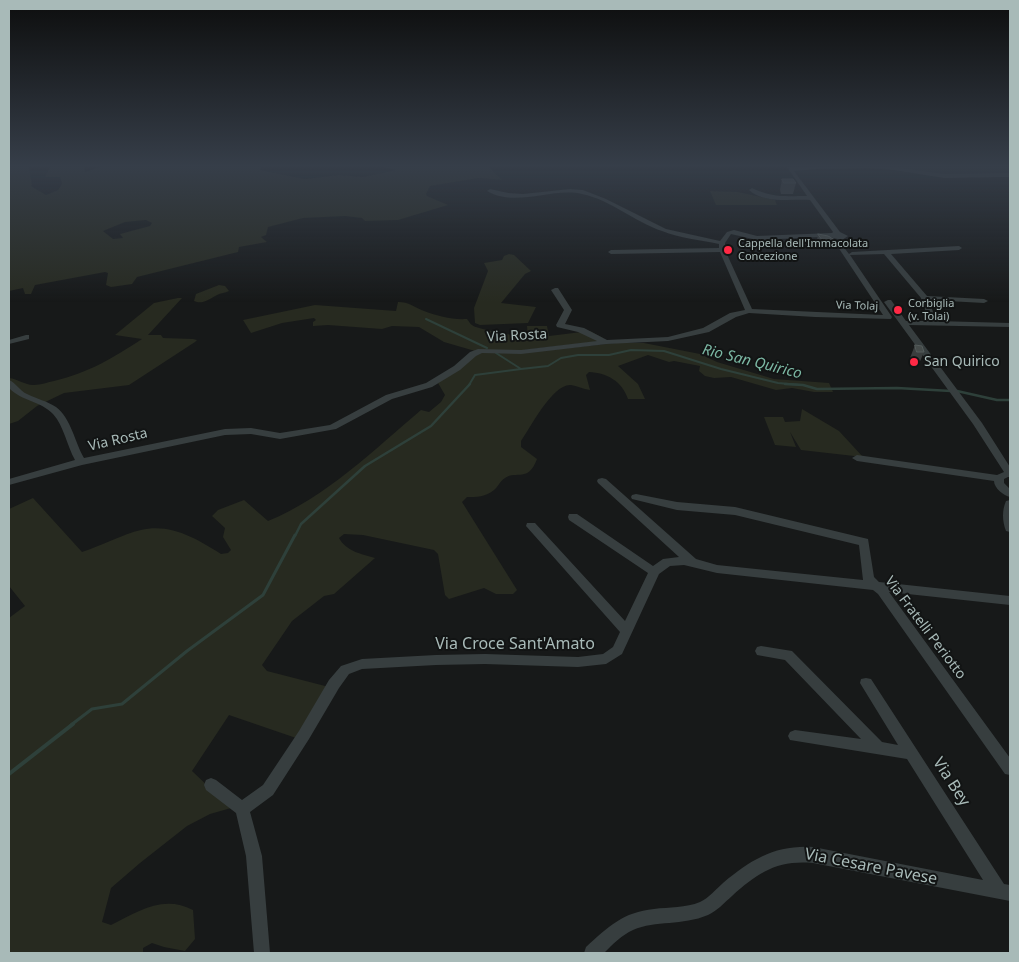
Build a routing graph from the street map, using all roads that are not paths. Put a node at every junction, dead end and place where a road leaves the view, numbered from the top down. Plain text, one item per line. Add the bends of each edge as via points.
1 (628, 212) edge
2 (821, 212) edge
3 (837, 235) junction
4 (824, 236) junction
5 (722, 246) junction
6 (959, 248) dead end
7 (611, 252) dead end
8 (886, 252) junction
9 (852, 254) junction
10 (555, 290) dead end
11 (925, 298) junction
12 (984, 301) dead end
13 (749, 311) junction
14 (903, 323) junction
15 (933, 323) junction
16 (1010, 325) edge
17 (26, 337) dead end
18 (9, 342) edge
19 (607, 342) junction
20 (9, 383) edge
21 (857, 458) dead end
22 (81, 462) junction
23 (1010, 474) edge
24 (1000, 478) junction
25 (602, 481) dead end
26 (9, 482) edge
27 (1010, 494) edge
28 (636, 497) dead end
29 (1010, 503) edge
30 (573, 517) dead end
31 (531, 526) dead end
32 (1010, 528) edge
33 (692, 562) junction
34 (654, 572) junction
35 (876, 585) junction
36 (1010, 600) edge
37 (627, 631) junction
38 (762, 651) dead end
39 (866, 683) dead end
40 (795, 736) dead end
41 (878, 748) junction
42 (911, 753) junction
43 (1010, 769) edge
44 (211, 785) dead end
45 (242, 809) junction
46 (1005, 892) edge
47 (262, 953) edge
48 (592, 953) edge

1 - 5 street via 664,230
2 - 3 street
3 - 4 street
3 - 9 street
4 - 5 street via 757,238 732,232
4 - 13 street, Via Tolaj via 840,246 888,317
5 - 7 street
5 - 13 street
6 - 8 street
8 - 9 street
8 - 11 street
9 - 14 street
10 - 19 street via 568,310 560,325
11 - 12 street
11 - 15 street
13 - 19 street, Via Rosta via 685,336
14 - 15 street
14 - 23 street via 988,438
15 - 16 street
17 - 18 street
19 - 22 street, Via Rosta via 521,352 481,351 429,385 388,398 348,420 317,430 280,436 246,431 225,432
20 - 22 street, Via Rosta via 55,411
21 - 24 street
22 - 26 street, Via Rosta
23 - 24 street
24 - 27 street via 999,484
25 - 33 street
28 - 35 street, Via Fratelli Periotto via 677,506 736,511 864,542 868,579
29 - 32 street
30 - 34 street
31 - 37 street
33 - 34 street via 671,562
33 - 35 street via 717,569
34 - 37 street, Via Croce Sant'Amato
35 - 36 street
35 - 43 street, Via Fratelli Periotto
37 - 45 street, Via Croce Sant'Amato via 613,655 596,662 446,660 362,664 345,670 268,790
38 - 41 street via 788,655
39 - 42 street, Via Bey
40 - 41 street
41 - 42 street
42 - 46 street, Via Bey
44 - 45 street
45 - 47 street via 254,856
46 - 48 street, Via Cesare Pavese via 797,853 751,869 707,907 693,913 628,923 615,930

